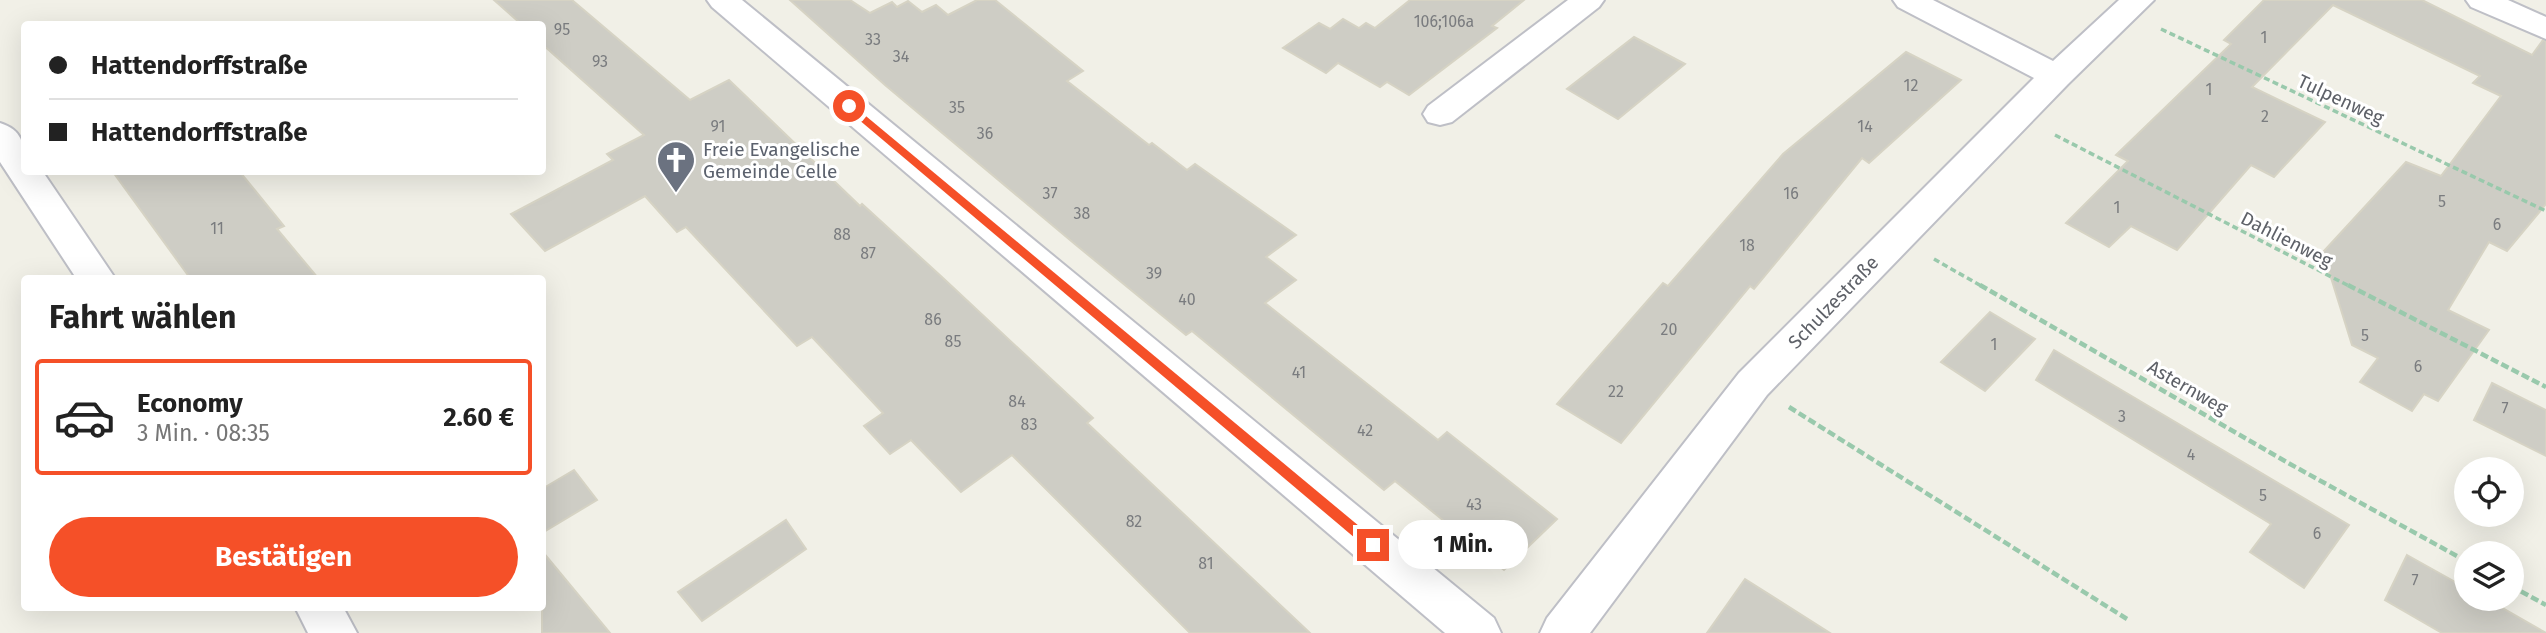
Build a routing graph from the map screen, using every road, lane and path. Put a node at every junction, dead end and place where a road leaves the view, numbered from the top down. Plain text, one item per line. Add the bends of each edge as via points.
1 (723, 0) edge
2 (1588, 0) edge
3 (1909, 0) edge
4 (2482, 0) edge
5 (2131, 6) edge
6 (2546, 29) edge
7 (2056, 76) junction
8 (1440, 114) dead end
9 (2017, 116) junction
10 (0, 135) edge
11 (21, 165) edge
12 (28, 175) edge
13 (2546, 211) edge
14 (1896, 237) junction
15 (94, 275) edge
16 (1753, 384) junction
17 (2546, 387) edge
18 (2454, 554) edge
19 (2524, 593) edge
20 (2546, 605) edge
21 (320, 611) edge
22 (2127, 619) dead end
23 (1575, 629) edge
24 (334, 633) edge
25 (1478, 633) edge

1 - 25 street
2 - 8 street
3 - 7 street
4 - 6 street
5 - 7 street, Schulzestraße
5 - 13 path, Tulpenweg
7 - 9 street, Schulzestraße
9 - 14 street, Schulzestraße
9 - 17 path, Dahlienweg
10 - 11 street
12 - 15 street
14 - 16 street, Schulzestraße
14 - 18 path, Asternweg
16 - 22 path
16 - 23 street, Schulzestraße
19 - 20 path
21 - 24 street

